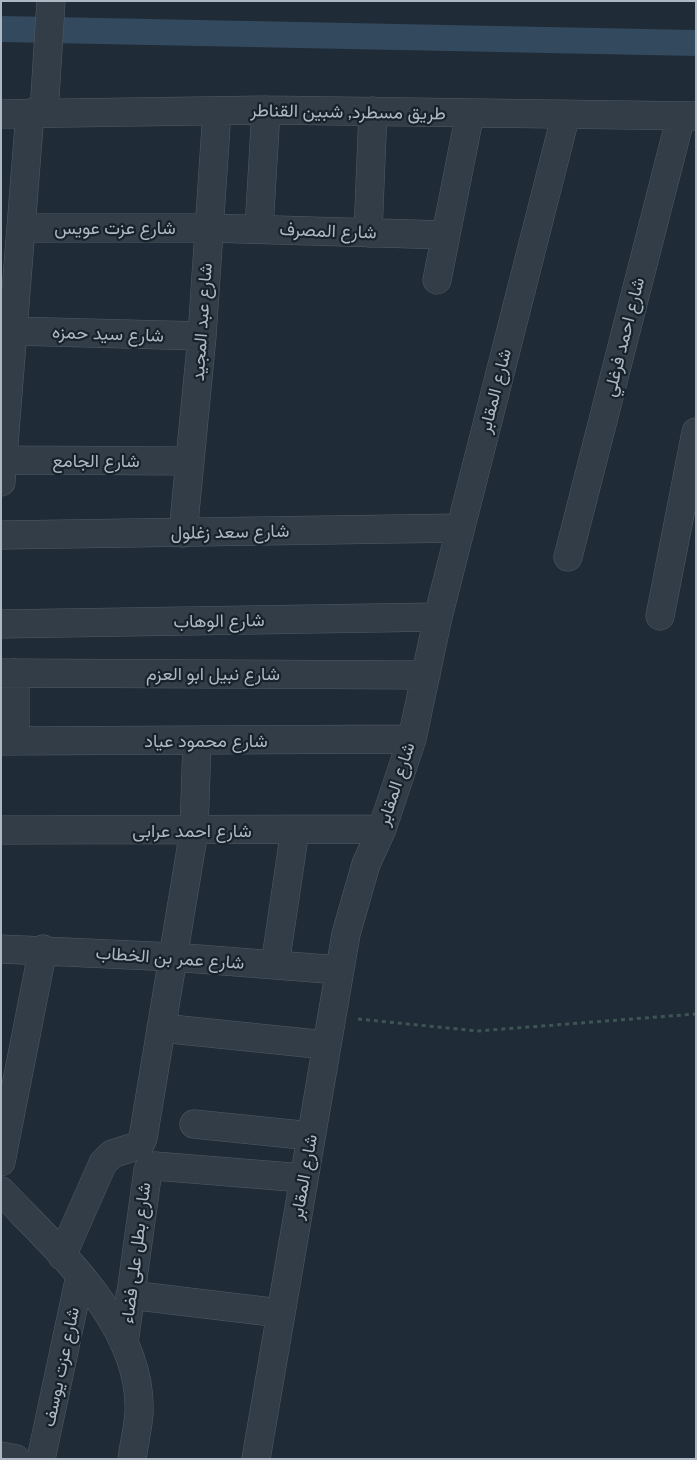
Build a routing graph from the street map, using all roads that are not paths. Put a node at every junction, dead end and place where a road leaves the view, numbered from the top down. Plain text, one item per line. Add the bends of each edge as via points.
1 (51, 10) edge
2 (40, 107) junction
3 (266, 110) junction
4 (217, 111) junction
5 (373, 111) junction
6 (470, 113) junction
7 (1, 114) edge
8 (566, 114) junction
9 (688, 116) edge
10 (21, 228) junction
11 (209, 228) junction
12 (260, 229) junction
13 (368, 233) junction
14 (446, 235) junction
15 (437, 280) dead end
16 (13, 331) junction
17 (202, 336) junction
18 (696, 432) edge
19 (190, 462) junction
20 (2, 471) edge
21 (460, 528) junction
22 (183, 533) junction
23 (1, 535) edge
24 (568, 557) dead end
25 (660, 616) dead end
26 (438, 617) junction
27 (1, 624) edge
28 (8, 673) edge
29 (426, 675) junction
30 (412, 740) junction
31 (8, 741) edge
32 (197, 741) junction
33 (1, 830) edge
34 (295, 830) junction
35 (382, 830) junction
36 (194, 831) junction
37 (1, 948) edge
38 (43, 950) junction
39 (173, 957) junction
40 (274, 965) junction
41 (339, 970) junction
42 (161, 1028) junction
43 (326, 1045) junction
44 (12, 1048) edge
45 (194, 1124) dead end
46 (311, 1136) junction
47 (1, 1162) edge
48 (303, 1178) junction
49 (1, 1191) edge
50 (62, 1256) junction
51 (80, 1276) junction
52 (130, 1295) junction
53 (280, 1313) junction
54 (124, 1343) junction
55 (1, 1456) edge
56 (16, 1459) edge
57 (41, 1459) edge
58 (132, 1459) edge
59 (256, 1459) edge

1 - 2 street
2 - 4 street, طريق مسطرد, شبين القناطر
2 - 7 street, طريق مسطرد, شبين القناطر
2 - 10 street
3 - 4 street, طريق مسطرد, شبين القناطر
3 - 5 street, طريق مسطرد, شبين القناطر
3 - 12 street
4 - 11 street, شارع عبد المجيد
5 - 6 street, طريق مسطرد, شبين القناطر
5 - 13 street
6 - 8 street, طريق مسطرد, شبين القناطر
6 - 14 street
8 - 9 street, طريق مسطرد, شبين القناطر
8 - 21 street, شارع المقابر
9 - 24 street, شارع احمد فرغلي
10 - 11 street, شارع عزت عويس
10 - 16 street
11 - 12 street, شارع المصرف
11 - 17 street, شارع عبد المجيد
12 - 13 street, شارع المصرف
13 - 14 street, شارع المصرف
14 - 15 street
16 - 17 street, شارع سيد حمزه
16 - 20 street
17 - 19 street, شارع عبد المجيد
18 - 25 street
19 - 20 street, شارع الجامع
19 - 22 street, شارع عبد المجيد
21 - 22 street, شارع سعد زغلول
21 - 26 street, شارع المقابر
22 - 23 street, شارع سعد زغلول
26 - 27 street, شارع الوهاب
26 - 29 street, شارع المقابر
28 - 29 street, شارع نبيل ابو العزم
28 - 31 street
29 - 30 street, شارع المقابر
30 - 32 street, شارع محمود عياد
30 - 35 street, شارع المقابر
31 - 32 street, شارع محمود عياد
32 - 36 street
33 - 36 street, شارع احمد عرابى
34 - 35 street, شارع احمد عرابى
34 - 36 street, شارع احمد عرابى
34 - 40 street
35 - 41 street, شارع المقابر via 366,864
36 - 39 street
37 - 38 street, شارع عمر بن الخطاب
38 - 39 street, شارع عمر بن الخطاب
38 - 44 street
39 - 40 street, شارع عمر بن الخطاب
39 - 42 street
40 - 41 street, شارع عمر بن الخطاب
41 - 43 street, شارع المقابر
42 - 43 street
42 - 50 street via 140,1145 112,1154 103,1163
43 - 46 street, شارع المقابر
44 - 47 street
45 - 46 street
46 - 48 street, شارع المقابر
48 - 52 street, شارع بطل على فضاء via 150,1168 146,1173
48 - 53 street, شارع المقابر
49 - 50 street
50 - 51 street
51 - 54 street via 113,1319
51 - 57 street, شارع عزت يوسف
52 - 53 street
52 - 54 street, شارع بطل على فضاء
53 - 59 street, شارع المقابر
54 - 58 street via 135,1376 139,1412
55 - 56 street

